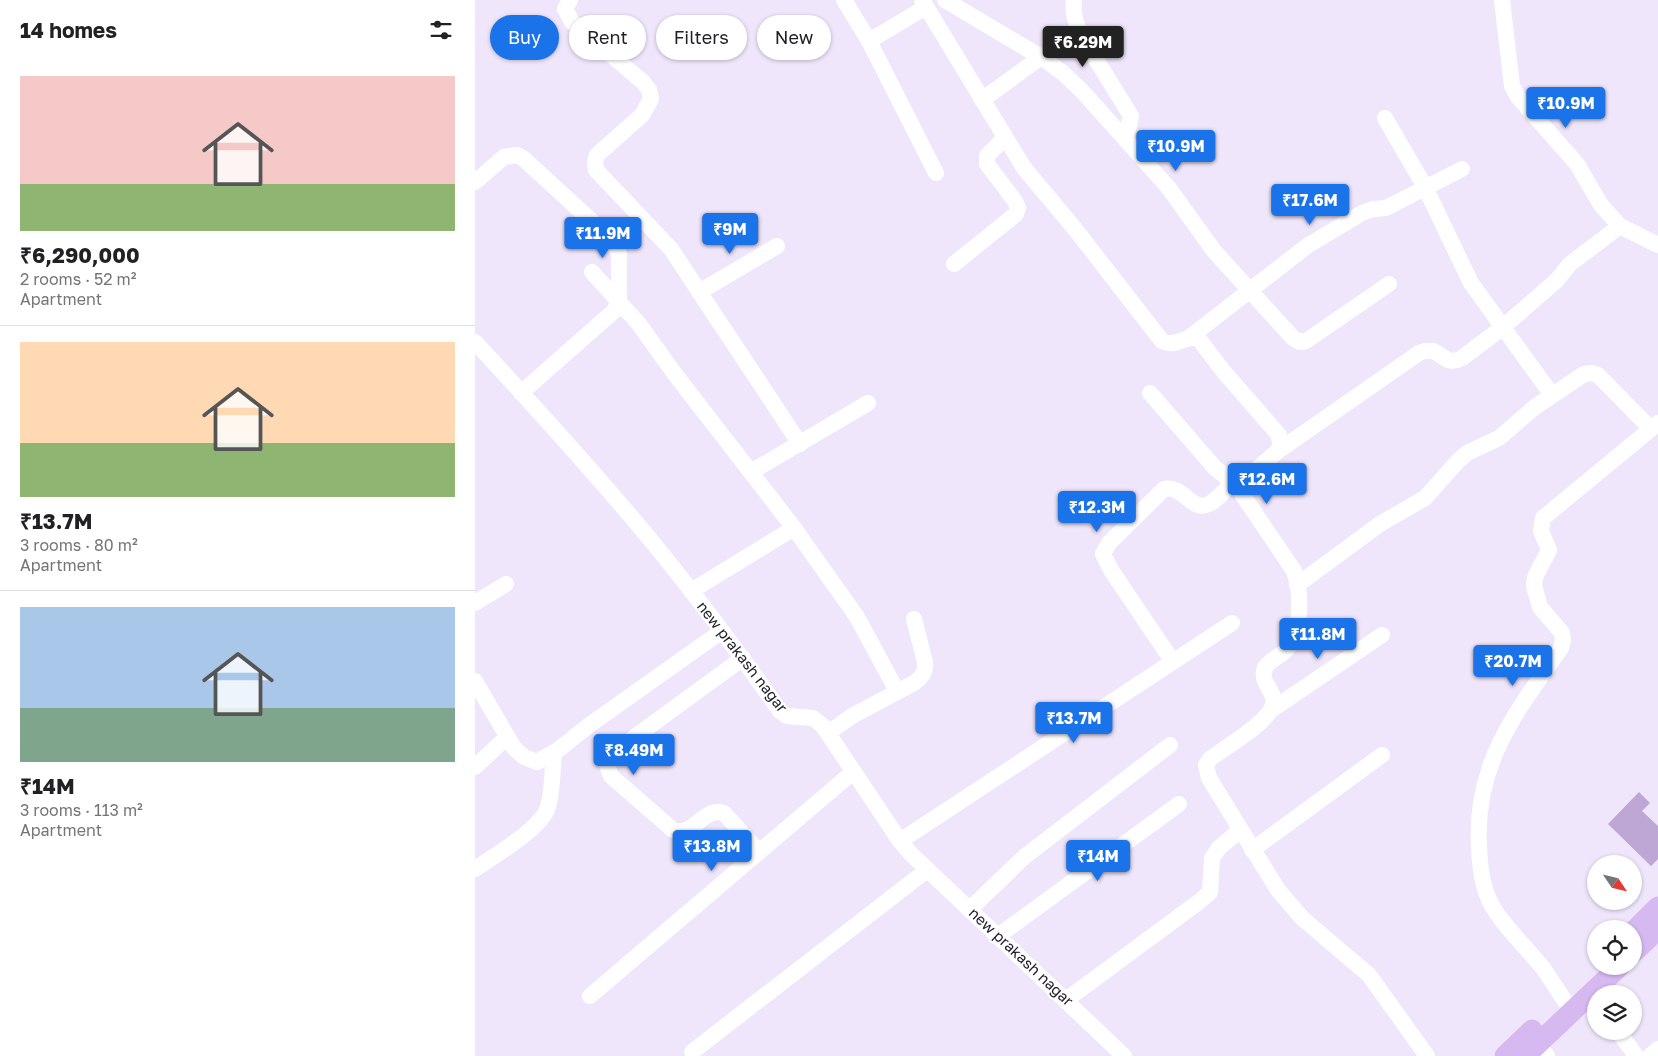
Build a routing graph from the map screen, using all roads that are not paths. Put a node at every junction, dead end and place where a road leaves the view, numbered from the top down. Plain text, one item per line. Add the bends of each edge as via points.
1 (844, 0) edge
2 (945, 0) edge
3 (1075, 0) edge
4 (1502, 0) edge
5 (567, 1) edge
6 (924, 3) edge
7 (869, 41) junction
8 (1041, 57) junction
9 (982, 100) junction
10 (1385, 118) dead end
11 (1005, 137) junction
12 (1126, 139) junction
13 (1462, 169) dead end
14 (936, 173) dead end
15 (475, 182) edge
16 (1425, 187) junction
17 (1620, 226) junction
18 (1658, 245) edge
19 (777, 246) dead end
20 (954, 264) dead end
21 (592, 272) dead end
22 (1389, 284) dead end
23 (1249, 290) junction
24 (699, 292) junction
25 (619, 302) junction
26 (1503, 327) junction
27 (1190, 337) junction
28 (475, 342) edge
29 (521, 393) junction
30 (1150, 393) dead end
31 (1552, 396) junction
32 (868, 403) dead end
33 (1654, 425) edge
34 (800, 444) junction
35 (1278, 451) junction
36 (751, 472) junction
37 (1236, 485) junction
38 (794, 528) junction
39 (506, 584) dead end
40 (1297, 585) junction
41 (691, 592) junction
42 (475, 603) edge
43 (914, 619) dead end
44 (1232, 623) dead end
45 (722, 631) junction
46 (1382, 635) dead end
47 (743, 658) junction
48 (1173, 662) junction
49 (475, 681) edge
50 (897, 692) junction
51 (1270, 711) junction
52 (828, 733) junction
53 (507, 737) junction
54 (1170, 745) dead end
55 (554, 753) junction
56 (1382, 755) dead end
57 (475, 766) edge
58 (853, 772) junction
59 (1179, 804) dead end
60 (1240, 830) junction
61 (900, 841) junction
62 (1252, 850) junction
63 (759, 852) junction
64 (475, 869) edge
65 (927, 870) junction
66 (1658, 907) edge
67 (970, 909) junction
68 (1642, 923) edge
69 (1658, 929) edge
70 (998, 936) junction
71 (1642, 944) edge
72 (1589, 975) edge
73 (1612, 975) edge
74 (1604, 985) edge
75 (590, 996) dead end
76 (1066, 1000) junction
77 (1563, 1000) junction
78 (1587, 1004) edge
79 (1624, 1040) edge
80 (1658, 1049) edge
81 (692, 1052) dead end
82 (1536, 1052) edge
83 (1124, 1056) edge
84 (1427, 1056) edge
85 (1505, 1056) edge
86 (1636, 1056) edge
87 (1649, 1056) edge

1 - 7 street
2 - 8 street
3 - 12 street via 1075,21 1081,35 1131,116
4 - 17 street via 1515,92 1526,109 1577,164 1601,204
5 - 24 street via 565,9 571,22 643,82 651,99 642,115 597,155 596,170 671,249
6 - 7 street
6 - 9 street
7 - 14 street
8 - 9 street
8 - 12 street via 1082,91
9 - 11 street
10 - 16 street
11 - 20 street via 987,156 987,164 1015,201 1016,214
11 - 27 street via 1033,180 1162,340 1173,344
12 - 23 street via 1168,186 1214,252
13 - 16 street
15 - 25 street via 504,158 517,155 524,159 617,246
16 - 23 street via 1385,208 1362,213 1307,246
16 - 26 street via 1468,278
17 - 18 street
17 - 26 street via 1570,264 1556,281
19 - 24 street
21 - 25 street
22 - 23 street via 1300,342
23 - 27 street
24 - 34 street
25 - 29 street via 614,311
25 - 36 street
26 - 31 street
26 - 35 street via 1455,362 1436,352 1419,353
27 - 35 street via 1203,343 1274,428 1281,445
28 - 29 street, new prakash nagar
29 - 41 street, new prakash nagar via 634,521
30 - 37 street via 1215,468
31 - 33 street via 1584,374 1593,373
31 - 40 street via 1499,438 1467,453 1425,498 1380,524
32 - 34 street
33 - 77 street via 1543,518 1541,531 1549,550 1535,577 1534,586 1540,607 1562,633 1563,640 1561,648 1515,713 1488,769 1483,787 1478,841 1482,882 1487,896 1500,918 1543,968
34 - 36 street
35 - 37 street
36 - 38 street
37 - 40 street via 1294,570
37 - 48 street via 1207,506 1193,502 1171,487 1164,489 1109,543 1103,554
38 - 41 street
38 - 50 street via 857,617
39 - 42 street
40 - 51 street via 1298,604 1292,643 1264,669 1265,684 1274,703
41 - 45 street, new prakash nagar
43 - 50 street via 925,669 914,683
44 - 48 street
45 - 47 street, new prakash nagar
45 - 55 street
46 - 51 street
47 - 52 street, new prakash nagar via 780,711 787,716 813,718
47 - 63 street via 610,755 606,762 611,776 673,830 687,831 710,812 717,811 724,813
48 - 61 street
49 - 53 street
50 - 52 street
51 - 60 street via 1206,765 1209,778
52 - 58 street, new prakash nagar
53 - 55 street via 524,757 537,762
53 - 57 street
54 - 67 street via 1024,857
55 - 64 street via 549,806 545,815 512,844
56 - 62 street
58 - 61 street, new prakash nagar
58 - 63 street
59 - 70 street
60 - 62 street
60 - 76 street via 1212,858 1210,892
61 - 65 street, new prakash nagar
62 - 84 street via 1278,890 1302,918 1369,976
63 - 75 street
65 - 67 street, new prakash nagar
65 - 81 street
66 - 68 main road
67 - 70 street, new prakash nagar
69 - 71 main road
70 - 76 street, new prakash nagar
72 - 77 main road
73 - 74 main road
76 - 83 street, new prakash nagar
77 - 85 main road
78 - 82 main road
79 - 86 street
80 - 87 street

